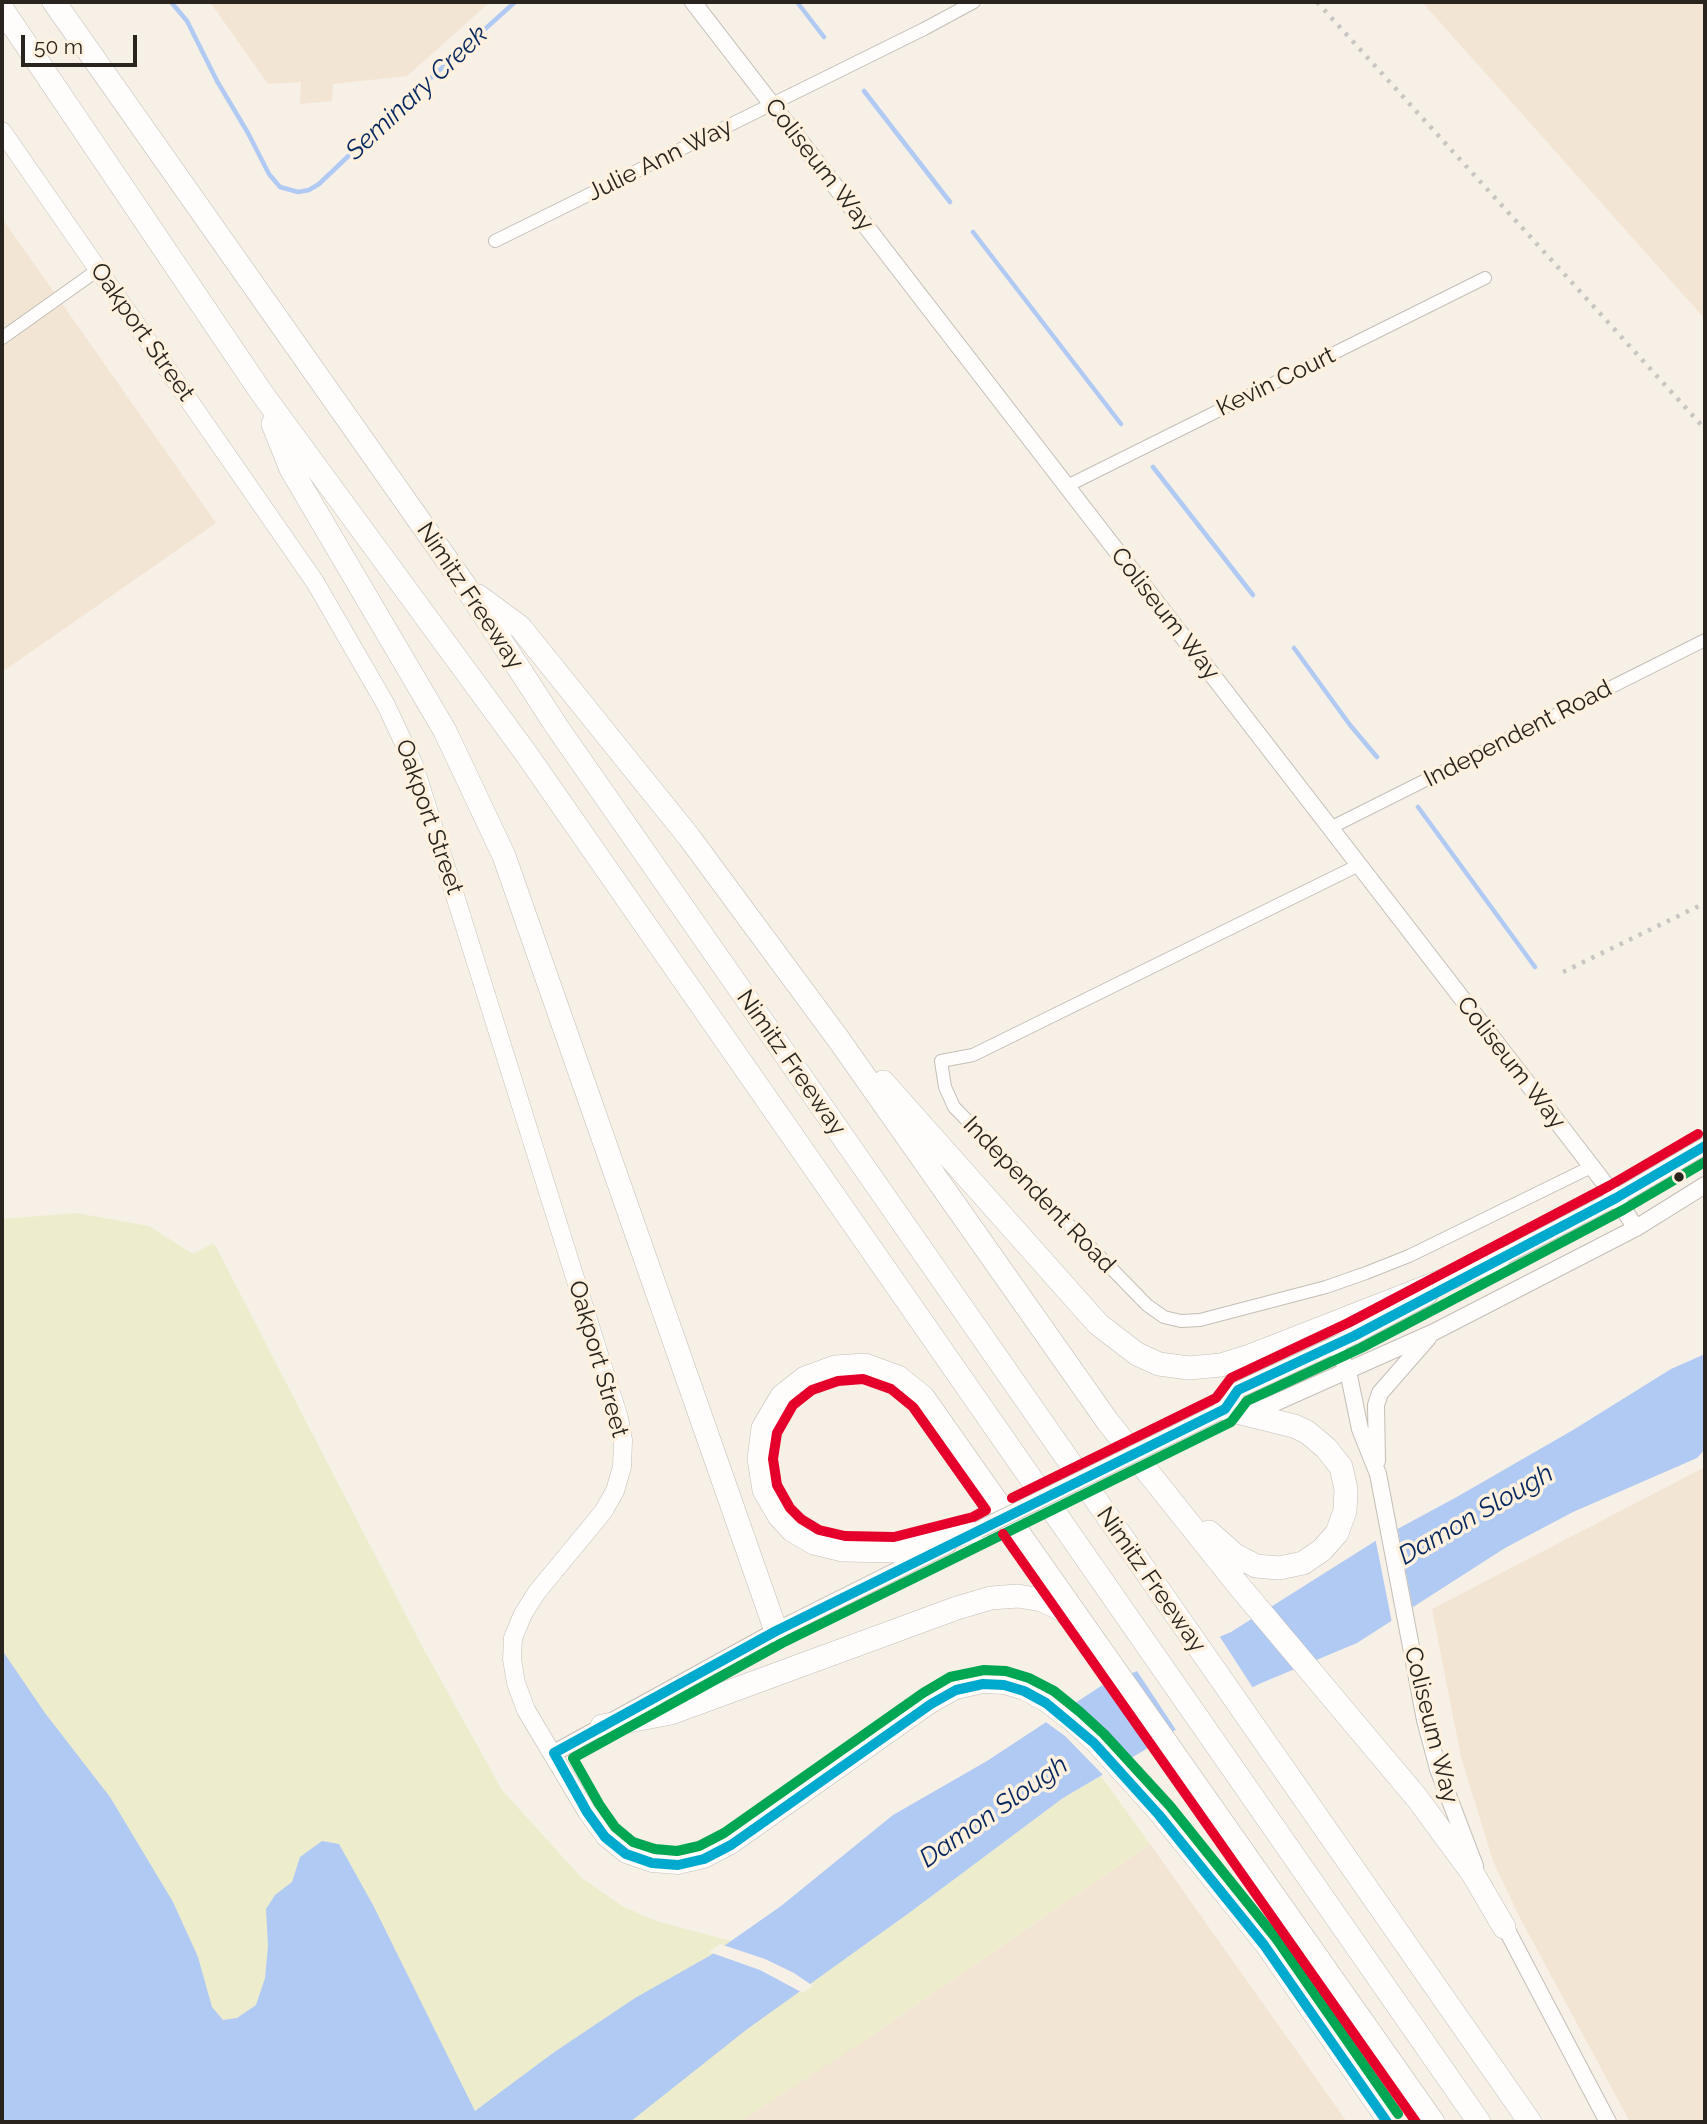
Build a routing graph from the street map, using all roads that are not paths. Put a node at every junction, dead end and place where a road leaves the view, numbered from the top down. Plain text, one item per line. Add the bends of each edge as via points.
1 (54, 2) edge
2 (692, 2) edge
3 (974, 2) edge
4 (2, 9) edge
5 (771, 105) junction
6 (2, 131) edge
7 (495, 242) dead end
8 (99, 270) junction
9 (1485, 278) dead end
10 (2, 338) edge
11 (261, 392) junction
12 (1067, 486) junction
13 (466, 587) junction
14 (1705, 640) edge
15 (1330, 828) junction
16 (1359, 865) junction
17 (839, 1040) junction
18 (1705, 1146) edge
19 (1591, 1167) junction
20 (1705, 1185) edge
21 (1616, 1198) junction
22 (1636, 1228) junction
23 (1498, 1259) junction
24 (1434, 1332) junction
25 (1335, 1345) junction
26 (1349, 1371) junction
27 (1225, 1409) junction
28 (1378, 1474) junction
29 (1166, 1496) junction
30 (978, 1530) junction
31 (776, 1631) junction
32 (1106, 1656) junction
33 (602, 1726) junction
34 (554, 1753) junction
35 (1504, 1927) junction
36 (1387, 2122) edge
37 (1433, 2122) edge
38 (1479, 2122) edge
39 (1530, 2122) edge
40 (1608, 2122) edge

1 - 13 highway, Nimitz Freeway
2 - 5 street, Coliseum Way
3 - 5 street, Julie Ann Way
4 - 11 highway, Nimitz Freeway
5 - 7 street, Julie Ann Way
5 - 12 street, Coliseum Way
6 - 8 main road, Oakport Street
8 - 10 street
8 - 34 main road, Oakport Street via 315,582 400,731 428,804 619,1418 622,1467 615,1490 603,1512 537,1592 513,1638 516,1683 526,1710
9 - 12 street, Kevin Court
11 - 31 highway via 291,468 444,731 504,856
11 - 38 highway, Nimitz Freeway via 533,764
12 - 15 street, Coliseum Way
13 - 17 highway via 520,627 689,836
13 - 39 highway, Nimitz Freeway via 557,727
14 - 15 street, Independent Road
15 - 16 street, Coliseum Way
16 - 19 street, Coliseum Way
16 - 19 street, Independent Road via 973,1055 940,1060 954,1107 1147,1305 1164,1317 1181,1321 1225,1314 1366,1273
17 - 23 highway via 892,1092 1098,1324 1137,1354 1159,1364 1189,1368 1221,1365
17 - 29 highway via 1108,1422
18 - 21 street
19 - 21 street, Coliseum Way
20 - 22 street
21 - 22 street, Coliseum Way
21 - 23 street
22 - 24 street
23 - 25 street
24 - 26 street
24 - 28 street via 1380,1393 1376,1405
25 - 26 street, Coliseum Way
25 - 27 street via 1238,1390
26 - 27 street via 1268,1406
26 - 28 street, Coliseum Way via 1360,1429
27 - 29 highway via 1294,1426 1326,1448 1341,1467 1346,1489 1337,1533 1303,1563 1256,1566 1235,1555
27 - 30 street, bridge
28 - 35 street, Coliseum Way via 1438,1769 1471,1858
29 - 35 highway via 1446,1836
30 - 31 street
30 - 32 highway via 896,1551 843,1550 814,1543 792,1530 764,1490 759,1459 764,1428 782,1396 805,1378 835,1367 864,1365 898,1377 923,1397
31 - 33 street
32 - 33 highway via 1063,1610 1018,1596 991,1598 671,1713
32 - 37 highway
33 - 34 street
34 - 36 main road, Oakport Street via 605,1837 626,1854 677,1865 704,1859 731,1845 956,1690 983,1684 1024,1691 1094,1743 1197,1861 1264,1945
35 - 40 street, Coliseum Way

